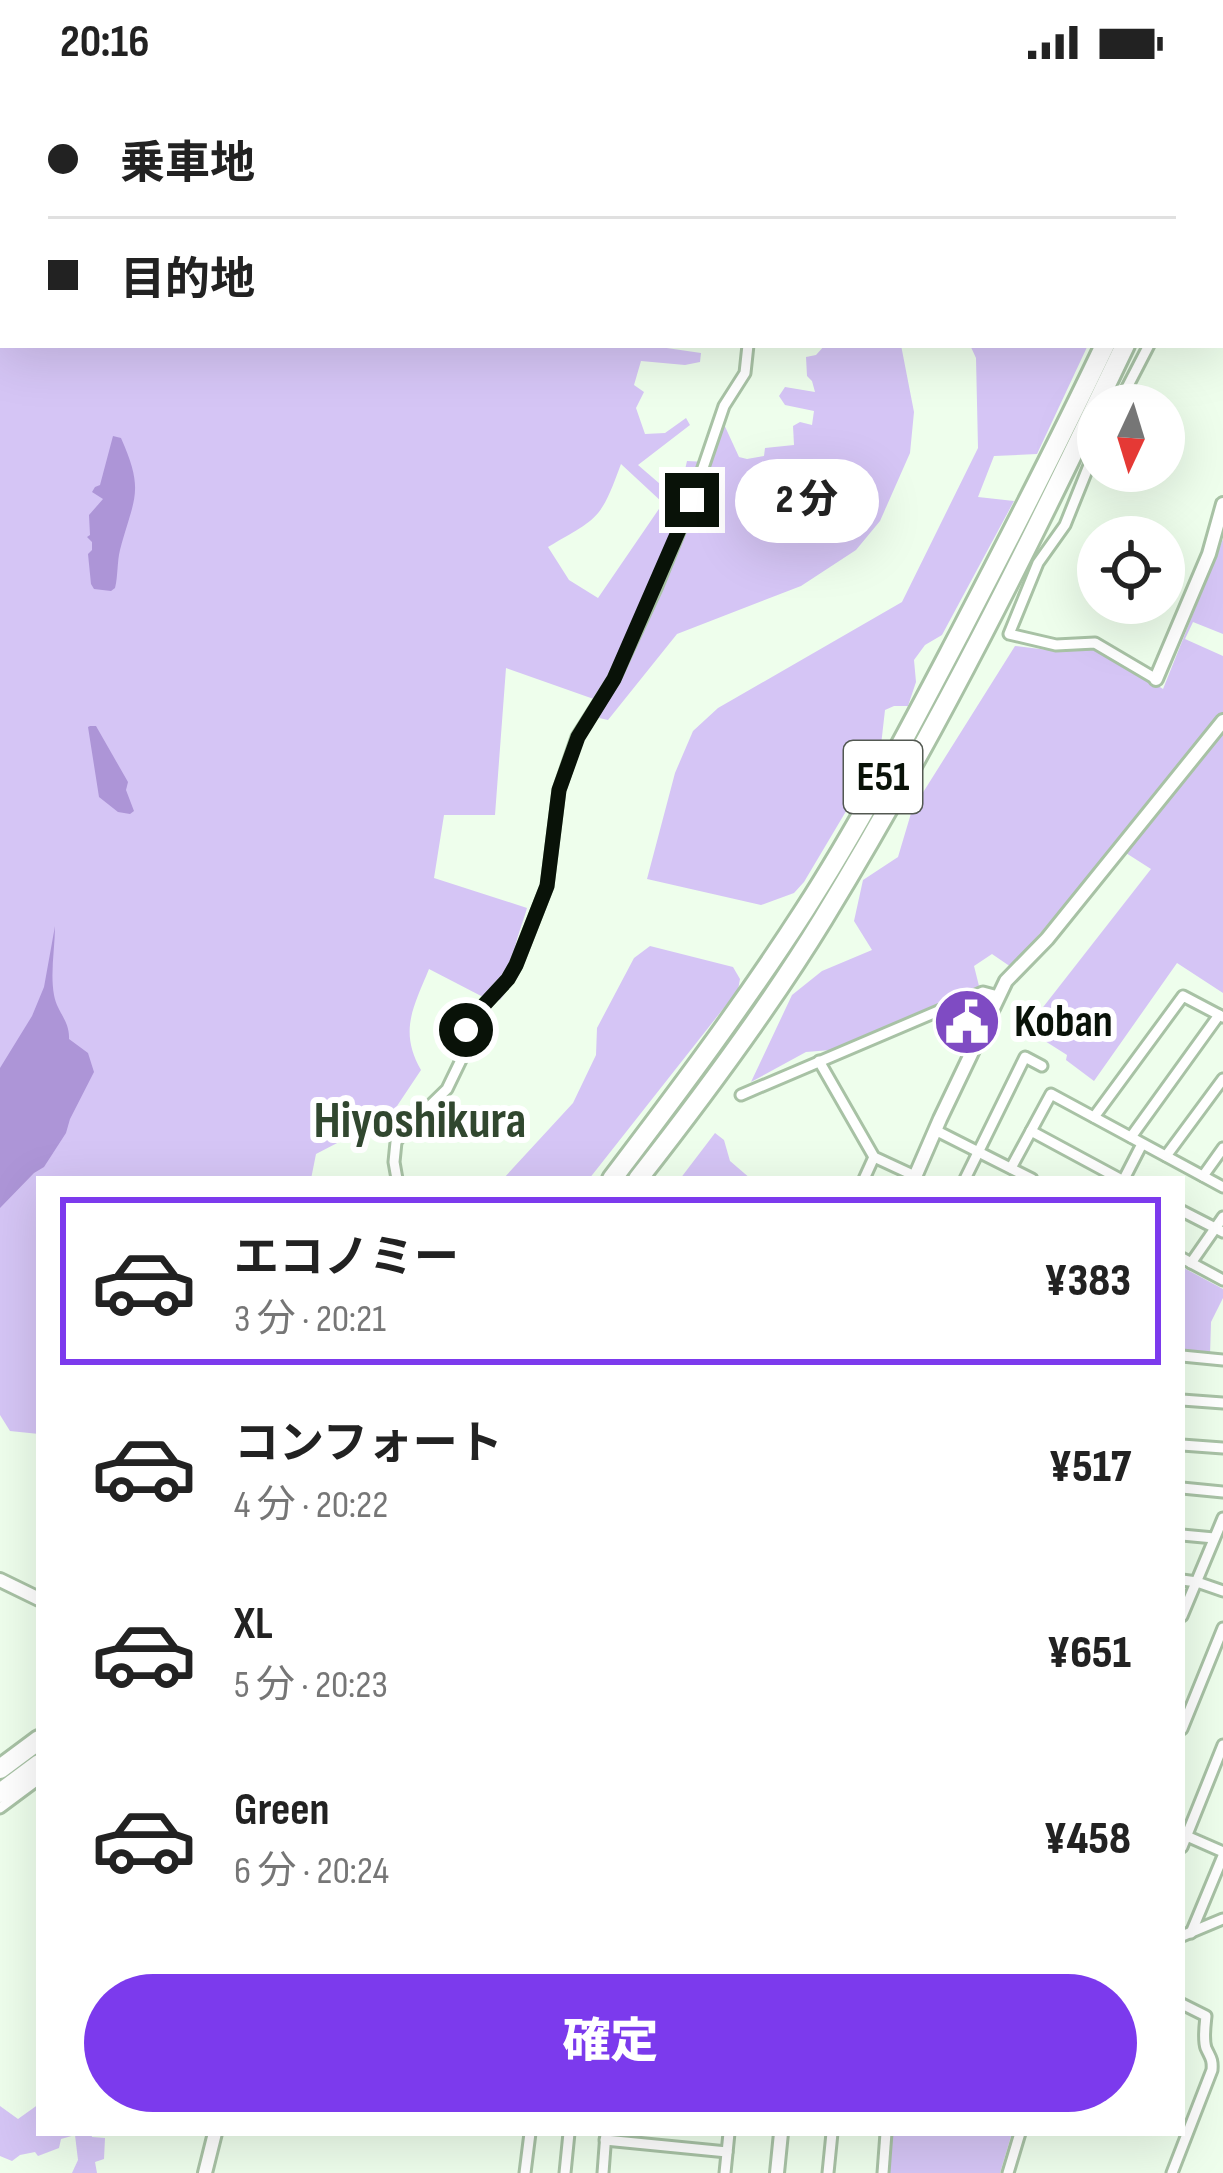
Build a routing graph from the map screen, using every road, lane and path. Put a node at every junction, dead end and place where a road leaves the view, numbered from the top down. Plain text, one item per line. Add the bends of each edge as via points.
1 (748, 348) edge
2 (1104, 348) edge
3 (1124, 348) edge
4 (1147, 348) edge
5 (1129, 384) edge
6 (1078, 492) edge
7 (1223, 504) edge
8 (1156, 679) joint
9 (1223, 722) edge
10 (998, 996) junction
11 (1221, 1016) edge
12 (819, 1061) junction
13 (1042, 1066) dead end
14 (1223, 1079) edge
15 (741, 1095) dead end
16 (1094, 1117) junction
17 (935, 1130) junction
18 (1031, 1131) junction
19 (1131, 1137) junction
20 (1142, 1144) junction
21 (1223, 1148) edge
22 (977, 1150) junction
23 (1166, 1156) junction
24 (874, 1157) junction
25 (1011, 1168) junction
26 (397, 1176) edge
27 (614, 1176) edge
28 (640, 1176) edge
29 (865, 1176) edge
30 (911, 1176) edge
31 (916, 1176) edge
32 (966, 1176) edge
33 (1026, 1176) edge
34 (1116, 1176) edge
35 (1124, 1176) edge
36 (1203, 1176) junction
37 (1223, 1187) edge
38 (1185, 1212) edge
39 (1223, 1217) edge
40 (1219, 1230) edge
41 (1187, 1261) edge
42 (1223, 1280) edge
43 (1185, 1356) edge
44 (1223, 1360) edge
45 (1185, 1400) edge
46 (1223, 1403) edge
47 (1185, 1445) edge
48 (1223, 1448) edge
49 (1185, 1488) edge
50 (1223, 1492) edge
51 (1223, 1518) edge
52 (1185, 1534) edge
53 (1214, 1538) junction
54 (0, 1580) edge
55 (1185, 1580) edge
56 (1196, 1582) junction
57 (1223, 1592) edge
58 (36, 1598) edge
59 (1185, 1609) edge
60 (1223, 1628) edge
61 (1185, 1722) edge
62 (36, 1742) edge
63 (1223, 1745) edge
64 (36, 1766) edge
65 (0, 1769) edge
66 (36, 1780) edge
67 (0, 1793) edge
68 (0, 1808) edge
69 (1185, 1834) edge
70 (1185, 1840) edge
71 (1223, 1854) edge
72 (1223, 1919) edge
73 (1186, 1935) edge
74 (1185, 2004) edge
75 (214, 2136) edge
76 (530, 2136) edge
77 (568, 2136) edge
78 (606, 2136) edge
79 (729, 2136) edge
80 (781, 2136) edge
81 (832, 2136) edge
82 (886, 2136) edge
83 (1019, 2136) edge
84 (727, 2152) junction
85 (205, 2173) edge
86 (525, 2173) edge
87 (565, 2173) edge
88 (602, 2173) edge
89 (725, 2173) edge
90 (777, 2173) edge
91 (828, 2173) edge
92 (883, 2173) edge
93 (1008, 2173) edge
94 (1172, 2173) edge

1 - 26 street via 745,373 724,406 657,586 578,737 559,790 547,886 516,965 470,1020 447,1089 396,1142
2 - 27 highway, E51 via 857,824 718,1040
3 - 28 highway, E51 via 1011,580 822,920
4 - 5 street
6 - 8 street via 1009,634 1056,645 1095,643
7 - 8 street
9 - 10 street
10 - 12 street via 983,992
10 - 17 street
11 - 16 street via 1183,996
11 - 19 street
12 - 15 street
12 - 24 street
13 - 22 street via 1025,1057
14 - 23 street
16 - 18 street via 1051,1094
16 - 19 street
17 - 22 street
17 - 31 street
18 - 25 street
18 - 34 street
19 - 20 street
20 - 23 street
20 - 35 street
21 - 36 street
22 - 25 street
22 - 32 street
23 - 36 street
24 - 29 street
24 - 30 street
25 - 33 street
36 - 37 street
38 - 40 street
39 - 40 street
40 - 41 street
41 - 42 street
43 - 44 street
45 - 46 street
47 - 48 street
49 - 50 street
51 - 53 street
52 - 53 street
53 - 56 street
54 - 58 street
55 - 56 street
56 - 57 street
56 - 59 street
60 - 61 street
62 - 65 highway
63 - 69 street
64 - 67 highway
66 - 68 street
70 - 71 street
71 - 73 street
72 - 73 street
74 - 94 street via 1204,2013 1213,2060
75 - 85 street
76 - 86 street
77 - 87 street
78 - 84 street
78 - 88 street
79 - 84 street
80 - 90 street
81 - 91 street
82 - 92 street
83 - 93 street
84 - 89 street

